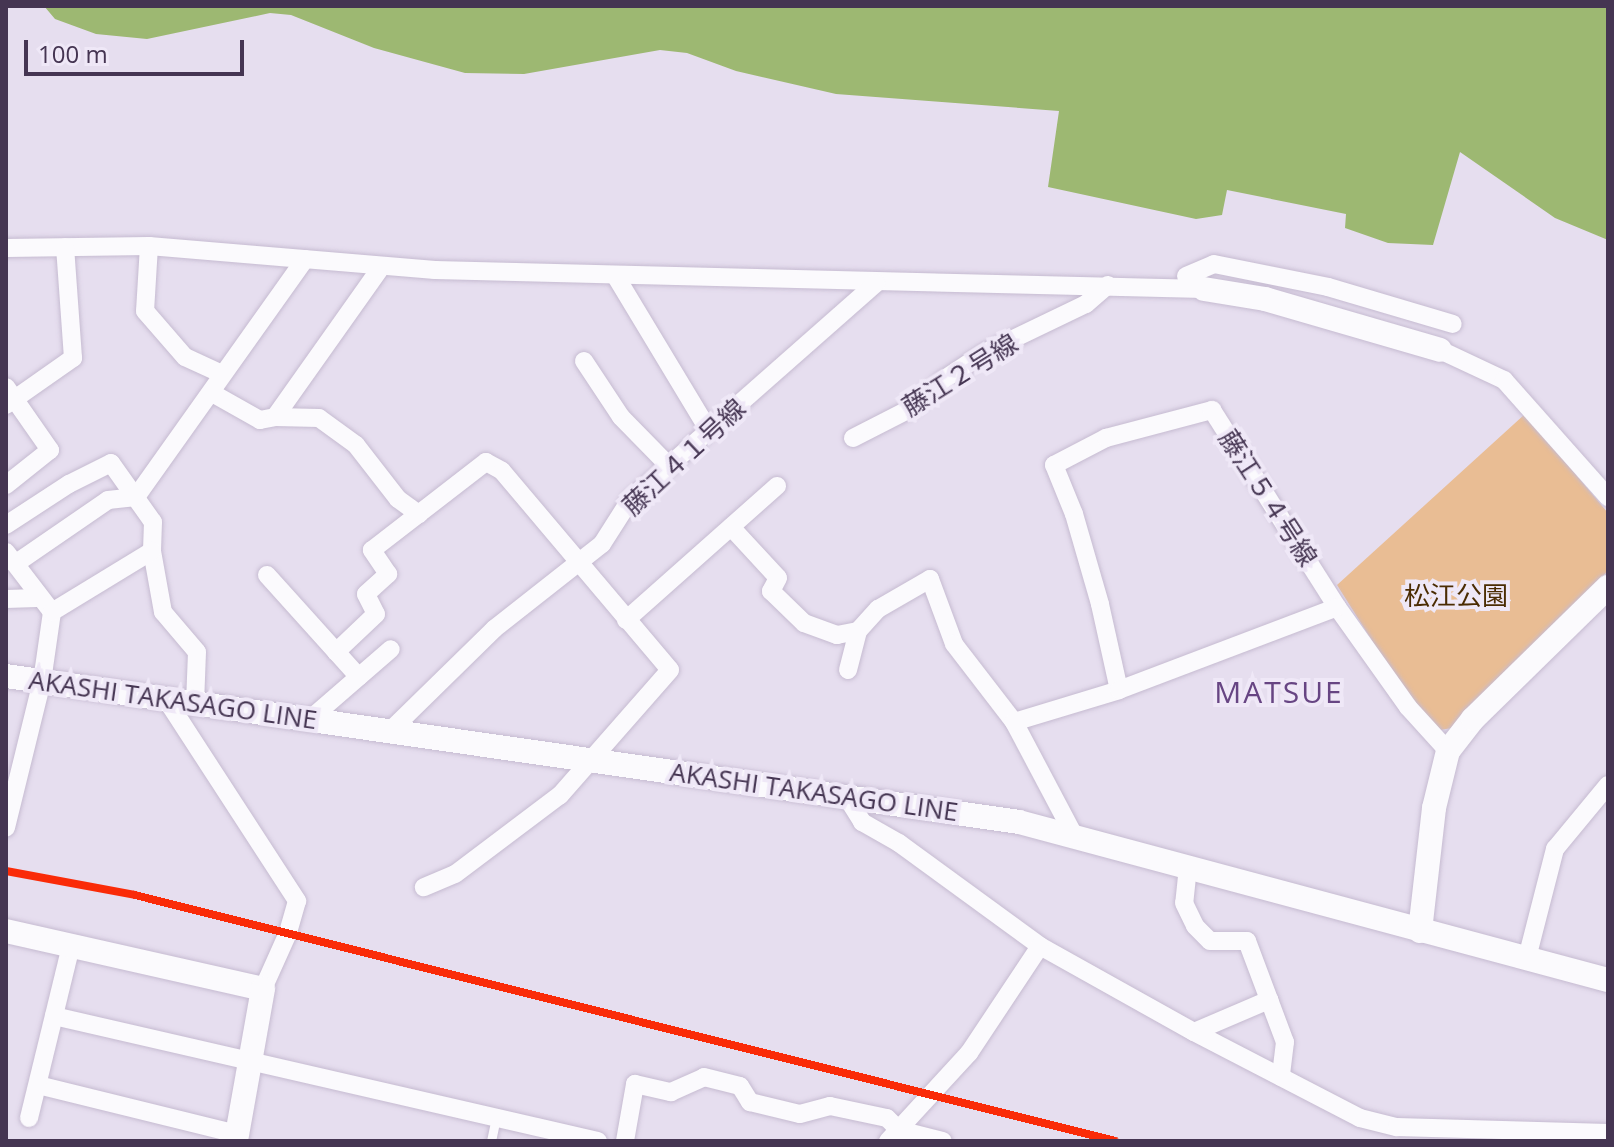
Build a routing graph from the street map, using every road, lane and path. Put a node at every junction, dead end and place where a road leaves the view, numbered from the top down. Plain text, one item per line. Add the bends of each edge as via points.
1 (149, 246) junction
2 (65, 247) junction
3 (6, 248) edge
4 (305, 259) junction
5 (382, 266) junction
6 (615, 275) junction
7 (1195, 282) junction
8 (876, 283) junction
9 (1108, 285) junction
10 (1453, 324) dead end
11 (1440, 350) joint
12 (584, 361) dead end
13 (222, 374) junction
14 (212, 393) junction
15 (9, 397) edge
16 (275, 417) junction
17 (709, 431) junction
18 (853, 438) dead end
19 (669, 466) junction
20 (6, 485) edge
21 (777, 486) dead end
22 (136, 497) junction
23 (1608, 497) edge
24 (419, 514) junction
25 (6, 525) edge
26 (731, 527) junction
27 (152, 551) junction
28 (11, 558) edge
29 (578, 565) junction
30 (267, 575) dead end
31 (1608, 587) edge
32 (37, 598) junction
33 (6, 599) edge
34 (1337, 607) junction
35 (52, 612) junction
36 (626, 620) junction
37 (858, 631) junction
38 (391, 649) dead end
39 (336, 652) junction
40 (848, 670) dead end
41 (6, 676) edge
42 (359, 677) junction
43 (42, 681) junction
44 (1119, 690) junction
45 (166, 699) junction
46 (195, 703) junction
47 (309, 720) junction
48 (1014, 722) junction
49 (390, 731) junction
50 (1448, 751) junction
51 (593, 760) junction
52 (1608, 785) edge
53 (846, 796) junction
54 (6, 828) edge
55 (1075, 837) junction
56 (1188, 867) junction
57 (424, 887) dead end
58 (6, 931) edge
59 (1420, 931) junction
60 (71, 946) junction
61 (1040, 946) junction
62 (1527, 958) junction
63 (1608, 980) edge
64 (263, 989) junction
65 (1269, 1000) junction
66 (54, 1016) junction
67 (1194, 1032) junction
68 (250, 1063) junction
69 (1281, 1077) junction
70 (38, 1085) junction
71 (496, 1116) junction
72 (29, 1118) dead end
73 (1608, 1133) edge
74 (894, 1136) edge
75 (236, 1138) edge
76 (491, 1141) edge
77 (598, 1141) edge
78 (625, 1141) edge
79 (943, 1141) edge

1 - 2 street
1 - 4 street
1 - 13 street via 145,311 185,357
2 - 3 street
2 - 15 street via 73,358
4 - 5 street
4 - 13 street
5 - 6 street
5 - 16 street
6 - 8 street
6 - 17 street
7 - 9 street
7 - 10 street via 1214,264 1328,287
7 - 11 main road
8 - 9 street
8 - 17 street, 藤江４１号線
9 - 18 street, 藤江２号線 via 1086,304 984,353 908,410
11 - 23 street via 1504,380
12 - 19 street via 621,417
13 - 14 street
14 - 16 street via 260,420
14 - 22 street
15 - 20 street via 50,450
16 - 24 street via 319,418 356,445 398,499
17 - 19 street, 藤江４１号線
19 - 29 street, 藤江４１号線 via 630,500 602,544
21 - 26 street
22 - 25 street via 111,463
22 - 27 street via 153,522
22 - 28 street via 108,500
24 - 29 street via 486,462 502,471
24 - 39 street via 372,550 388,574 366,594 376,614
26 - 36 street
26 - 37 street via 778,578 771,591 804,623 837,635
27 - 35 street
27 - 46 street via 163,612 197,652
28 - 32 street
29 - 36 street
29 - 49 street, 藤江４１号線 via 494,629
30 - 39 street
31 - 50 main road via 1473,719
32 - 33 street
32 - 35 street
34 - 44 street
34 - 44 street, 藤江５４号線 via 1212,410 1106,438 1054,465 1074,514
34 - 50 street via 1408,707
35 - 43 street
36 - 51 street via 670,670
37 - 40 street
37 - 48 street via 878,609 930,579 954,644
38 - 42 street
39 - 42 street
41 - 43 main road, AKASHI TAKASAGO LINE
42 - 47 street
43 - 45 main road, AKASHI TAKASAGO LINE
43 - 54 street
44 - 48 street
45 - 46 main road, AKASHI TAKASAGO LINE
45 - 64 street via 297,901
46 - 47 main road, AKASHI TAKASAGO LINE
47 - 49 main road, AKASHI TAKASAGO LINE
48 - 55 street
49 - 51 main road, AKASHI TAKASAGO LINE
50 - 59 main road via 1434,808
51 - 53 main road, AKASHI TAKASAGO LINE
51 - 57 street via 533,819 455,874
52 - 62 street via 1555,849
53 - 55 main road, AKASHI TAKASAGO LINE via 1019,822
53 - 61 street via 862,822
55 - 56 main road, AKASHI TAKASAGO LINE
56 - 59 main road, AKASHI TAKASAGO LINE
56 - 65 street via 1184,903 1195,926 1210,941 1247,941
58 - 60 main road
59 - 62 main road, AKASHI TAKASAGO LINE
60 - 64 main road
60 - 66 street
61 - 67 street
61 - 74 street via 969,1053
62 - 63 main road, AKASHI TAKASAGO LINE
64 - 68 main road
65 - 67 street
65 - 69 street via 1285,1042
66 - 68 street
66 - 70 street
67 - 69 street
68 - 71 street
68 - 75 main road
69 - 73 street via 1360,1118 1397,1127
70 - 72 street
70 - 75 street
71 - 76 lane
71 - 77 street
74 - 78 street via 887,1118 830,1106 800,1114 750,1102 740,1086 704,1077 671,1092 635,1084
74 - 79 street

